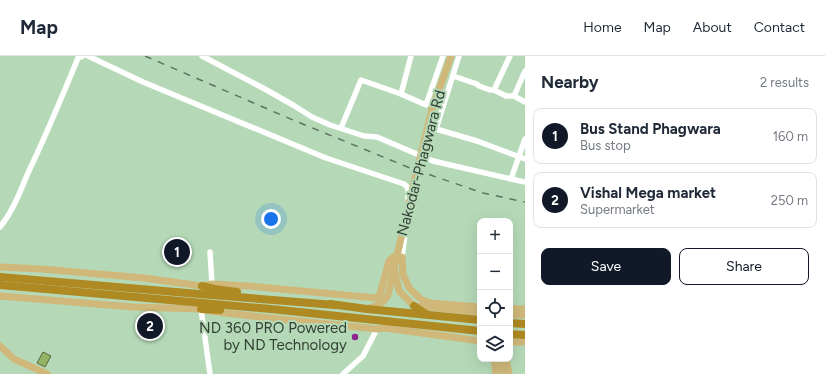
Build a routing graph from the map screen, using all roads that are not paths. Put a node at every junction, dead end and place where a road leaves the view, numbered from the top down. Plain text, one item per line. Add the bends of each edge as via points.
1 (83, 56) edge
2 (88, 56) edge
3 (202, 56) edge
4 (411, 56) edge
5 (442, 56) edge
6 (451, 56) edge
7 (459, 56) edge
8 (510, 56) edge
9 (525, 71) edge
10 (453, 76) junction
11 (494, 90) junction
12 (401, 94) junction
13 (514, 96) junction
14 (525, 102) edge
15 (341, 128) junction
16 (525, 139) edge
17 (519, 157) junction
18 (525, 159) edge
19 (511, 179) junction
20 (525, 182) edge
21 (0, 227) edge
22 (210, 252) dead end
23 (402, 257) junction
24 (0, 267) edge
25 (394, 270) junction
26 (0, 277) edge
27 (212, 284) junction
28 (0, 285) edge
29 (202, 286) junction
30 (0, 296) edge
31 (186, 297) junction
32 (335, 305) junction
33 (414, 306) junction
34 (477, 307) edge
35 (513, 309) edge
36 (201, 310) junction
37 (367, 310) junction
38 (525, 310) edge
39 (477, 312) edge
40 (330, 315) junction
41 (428, 315) junction
42 (513, 315) edge
43 (525, 315) edge
44 (477, 320) edge
45 (513, 323) edge
46 (525, 324) edge
47 (377, 329) junction
48 (477, 331) edge
49 (513, 334) edge
50 (525, 335) edge
51 (477, 341) edge
52 (513, 342) edge
53 (525, 342) edge
54 (0, 346) edge
55 (494, 362) edge
56 (501, 362) edge
57 (507, 362) edge
58 (47, 374) edge
59 (210, 374) edge
60 (343, 374) edge
61 (496, 374) edge
62 (503, 374) edge
63 (509, 374) edge

1 - 21 street via 78,58 14,204
2 - 23 street via 143,82 326,158 404,184 408,188 408,208
3 - 15 street via 293,104 312,117
4 - 12 street
5 - 12 street via 426,105
6 - 25 main road, Nakodar-Phagwara Rd via 432,109
7 - 10 street
8 - 11 street
9 - 13 street
10 - 11 street
10 - 17 street via 436,129
11 - 13 street via 506,96
12 - 15 street via 361,80
13 - 14 street
15 - 19 street via 364,136 377,137 434,161
16 - 17 street
17 - 18 street
17 - 19 street
19 - 20 street
22 - 27 street
23 - 27 main road via 393,257 389,261 380,294 376,298
23 - 34 main road via 403,275 410,289 422,300
24 - 29 main road via 144,278
25 - 33 main road via 399,291
25 - 37 main road, Nakodar-Phagwara Rd via 386,299
26 - 31 highway
27 - 29 main road
28 - 31 highway
29 - 32 highway
30 - 36 main road
31 - 32 highway
31 - 40 highway
32 - 37 highway
33 - 39 main road
33 - 41 highway
35 - 38 main road
36 - 40 highway via 294,316
36 - 47 main road
36 - 59 street
37 - 41 highway
40 - 48 highway
41 - 44 highway
42 - 43 main road
45 - 46 highway
47 - 51 main road
47 - 60 street via 363,356
49 - 50 highway
52 - 53 main road
54 - 58 main road via 14,359
55 - 61 main road
56 - 62 main road
57 - 63 main road

